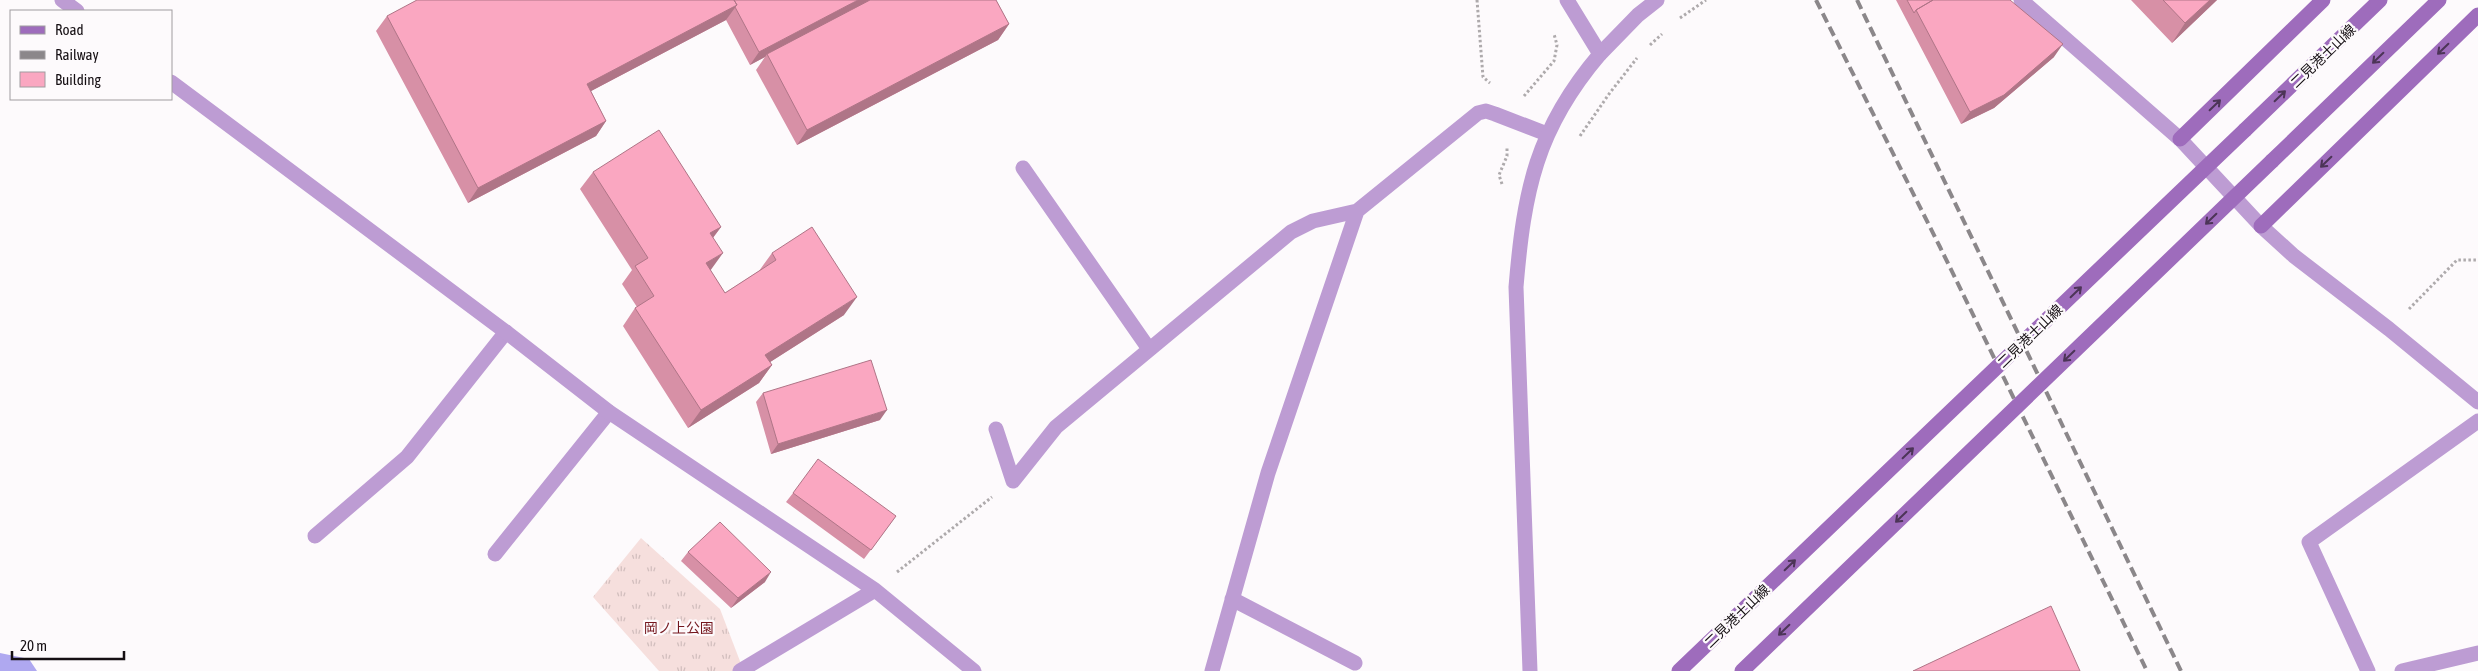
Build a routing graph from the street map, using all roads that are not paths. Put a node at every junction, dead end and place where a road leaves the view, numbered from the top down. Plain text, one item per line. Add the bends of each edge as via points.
1 (62, 0) edge
2 (1567, 0) edge
3 (1656, 0) edge
4 (2021, 0) edge
5 (2323, 0) edge
6 (2380, 0) edge
7 (2439, 0) edge
8 (76, 10) edge
9 (2478, 15) edge
10 (1600, 54) junction
11 (172, 83) edge
12 (1547, 134) junction
13 (2180, 140) junction
14 (1023, 168) dead end
15 (1357, 211) junction
16 (2261, 226) junction
17 (506, 332) junction
18 (1149, 349) junction
19 (2478, 402) edge
20 (609, 412) junction
21 (2478, 421) edge
22 (996, 429) dead end
23 (315, 536) dead end
24 (496, 554) dead end
25 (875, 590) junction
26 (1232, 599) junction
27 (2478, 652) edge
28 (1355, 663) dead end
29 (740, 671) edge
30 (974, 671) edge
31 (1212, 671) edge
32 (1530, 671) edge
33 (1679, 671) edge
34 (1742, 671) edge
35 (2368, 671) edge
36 (2402, 671) edge

1 - 8 street
2 - 10 street
3 - 10 street
4 - 13 street
13 -> 5 main road
33 -> 6 main road, 二見港土山線, bridge
7 -> 34 main road, bridge
9 -> 16 main road
10 - 12 street
11 - 17 street
12 - 15 street via 1486,111 1478,113
12 - 32 street via 1528,188 1516,287
13 - 16 street
14 - 18 street
15 - 18 street via 1313,221 1291,232
15 - 26 street via 1268,473
16 - 19 street via 2294,256
17 - 20 street
17 - 23 street via 407,457
18 - 22 street via 1056,427 1013,481
20 - 24 street
20 - 25 street
21 - 35 street via 2309,542
25 - 29 street
25 - 30 street
26 - 28 street
26 - 31 street
27 - 36 street

